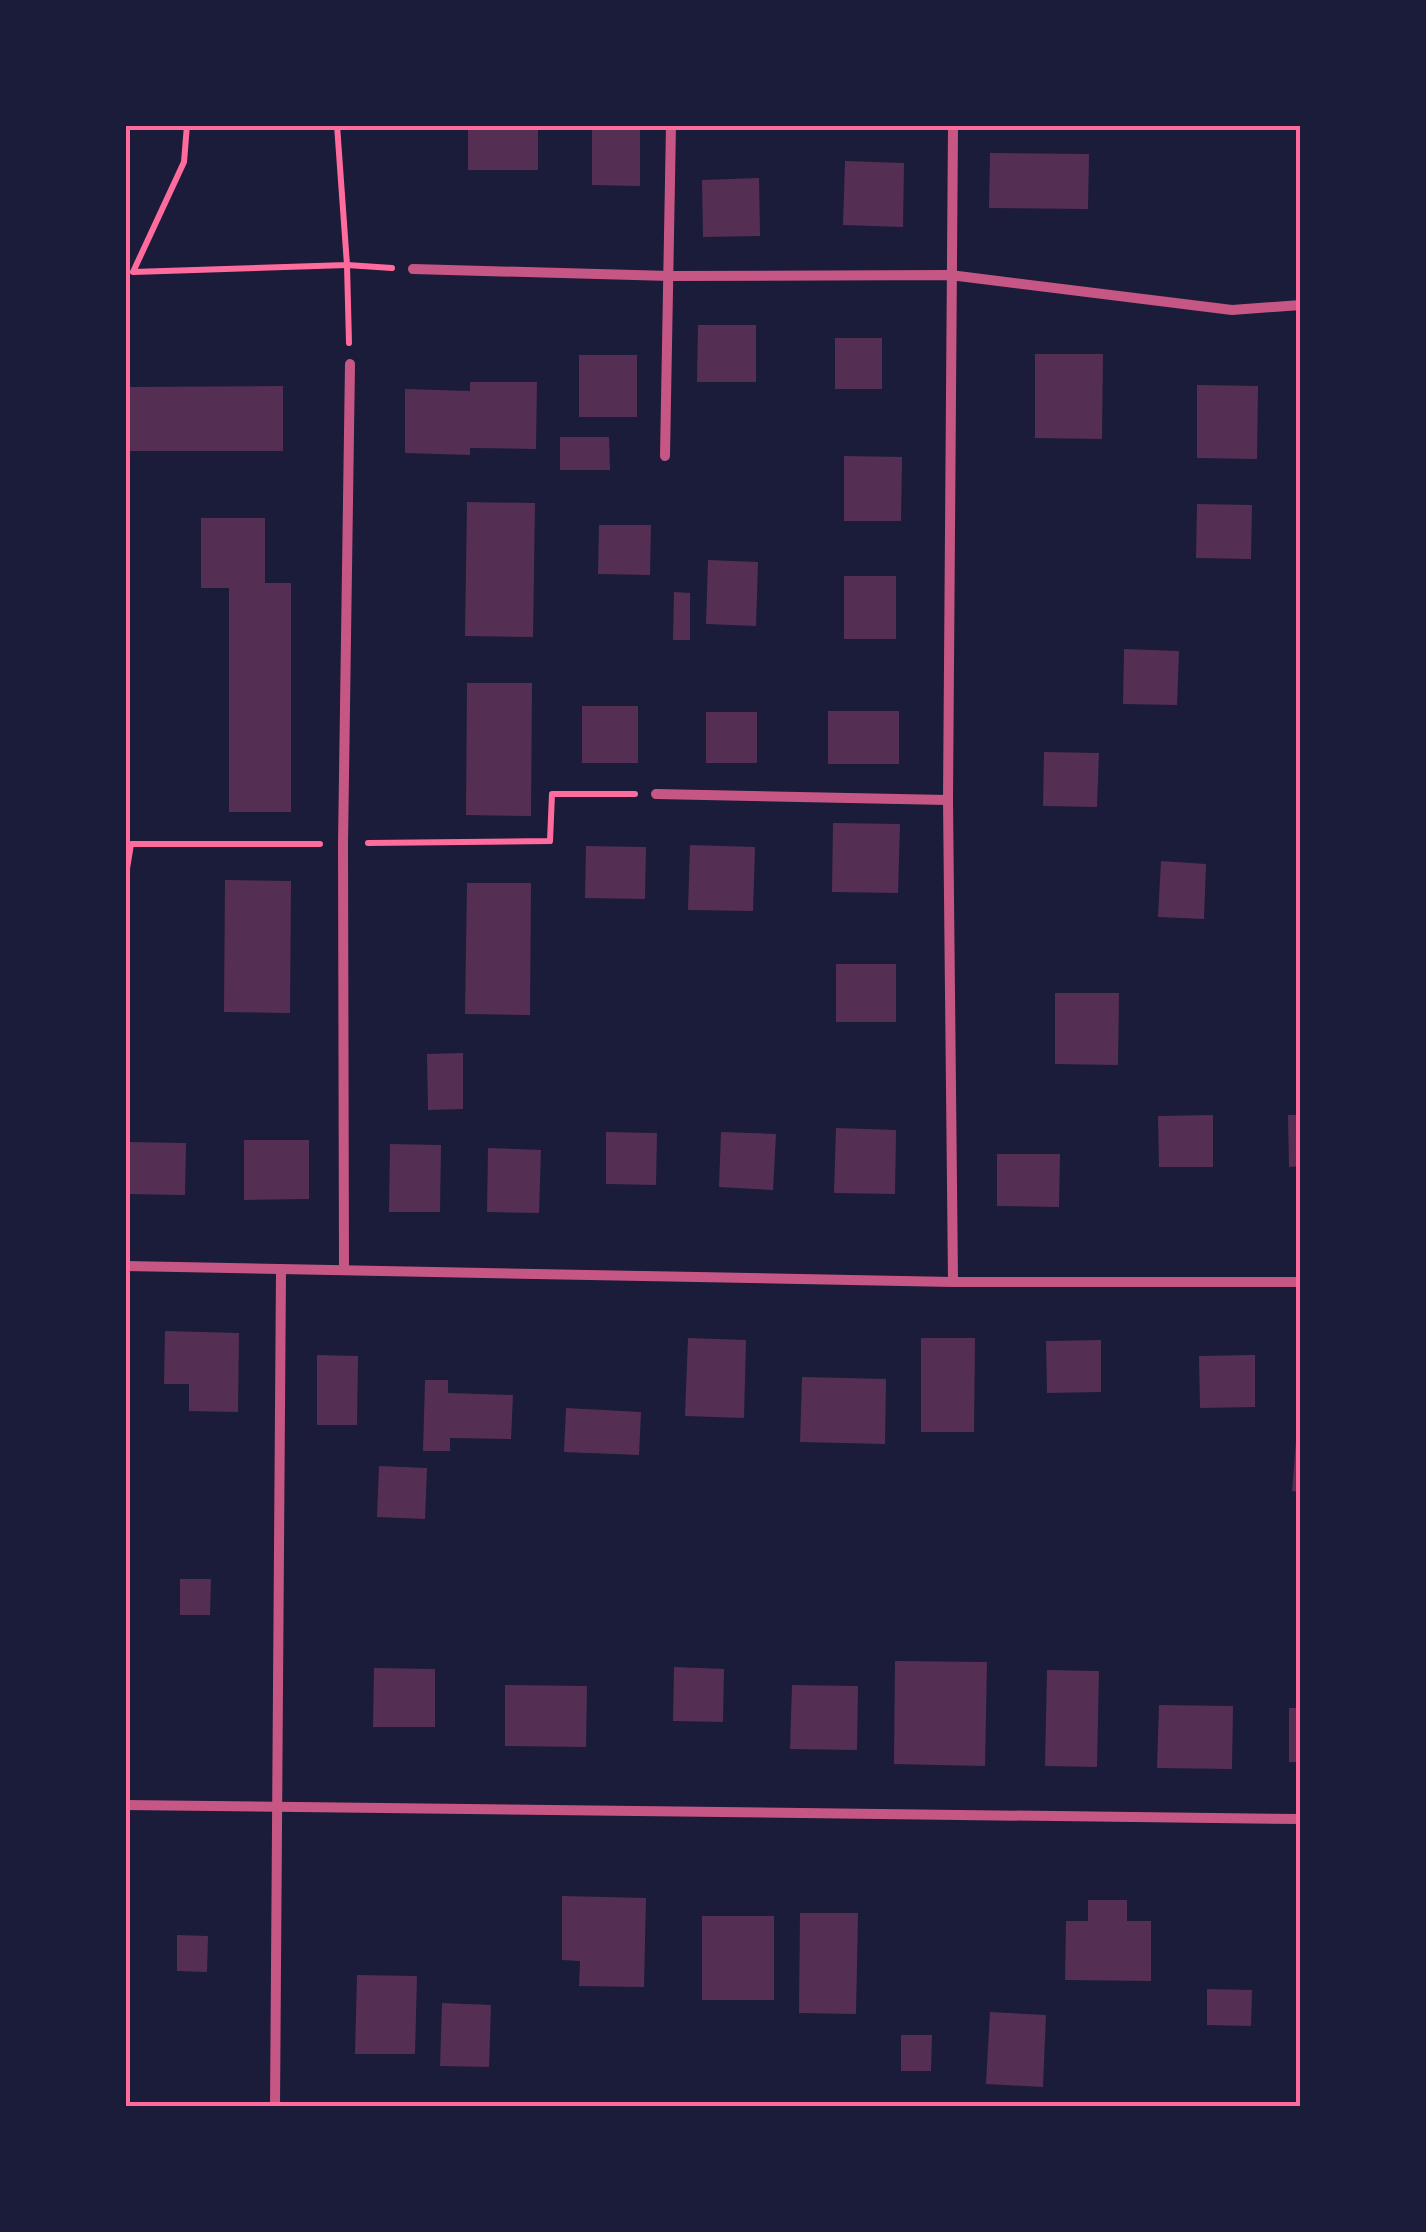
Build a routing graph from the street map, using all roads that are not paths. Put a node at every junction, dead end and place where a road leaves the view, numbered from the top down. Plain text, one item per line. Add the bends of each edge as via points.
1 (672, 125) edge
2 (952, 125) edge
3 (414, 270) road end
4 (950, 275) junction
5 (670, 276) junction
6 (1301, 305) edge
7 (350, 364) road end
8 (665, 456) dead end
9 (656, 794) road end
10 (948, 800) junction
11 (125, 1266) edge
12 (280, 1269) junction
13 (344, 1270) junction
14 (953, 1282) junction
15 (1301, 1282) edge
16 (125, 1805) edge
17 (278, 1805) junction
18 (1301, 1820) edge
19 (275, 2107) edge

1 - 5 street
2 - 4 street
3 - 5 street
4 - 5 street
4 - 6 street via 1232,310
4 - 10 street
5 - 8 street
7 - 13 street
9 - 10 street
10 - 14 street
11 - 12 street
12 - 13 street
12 - 17 street
13 - 14 street
14 - 15 street
16 - 17 street
17 - 18 street
17 - 19 street

